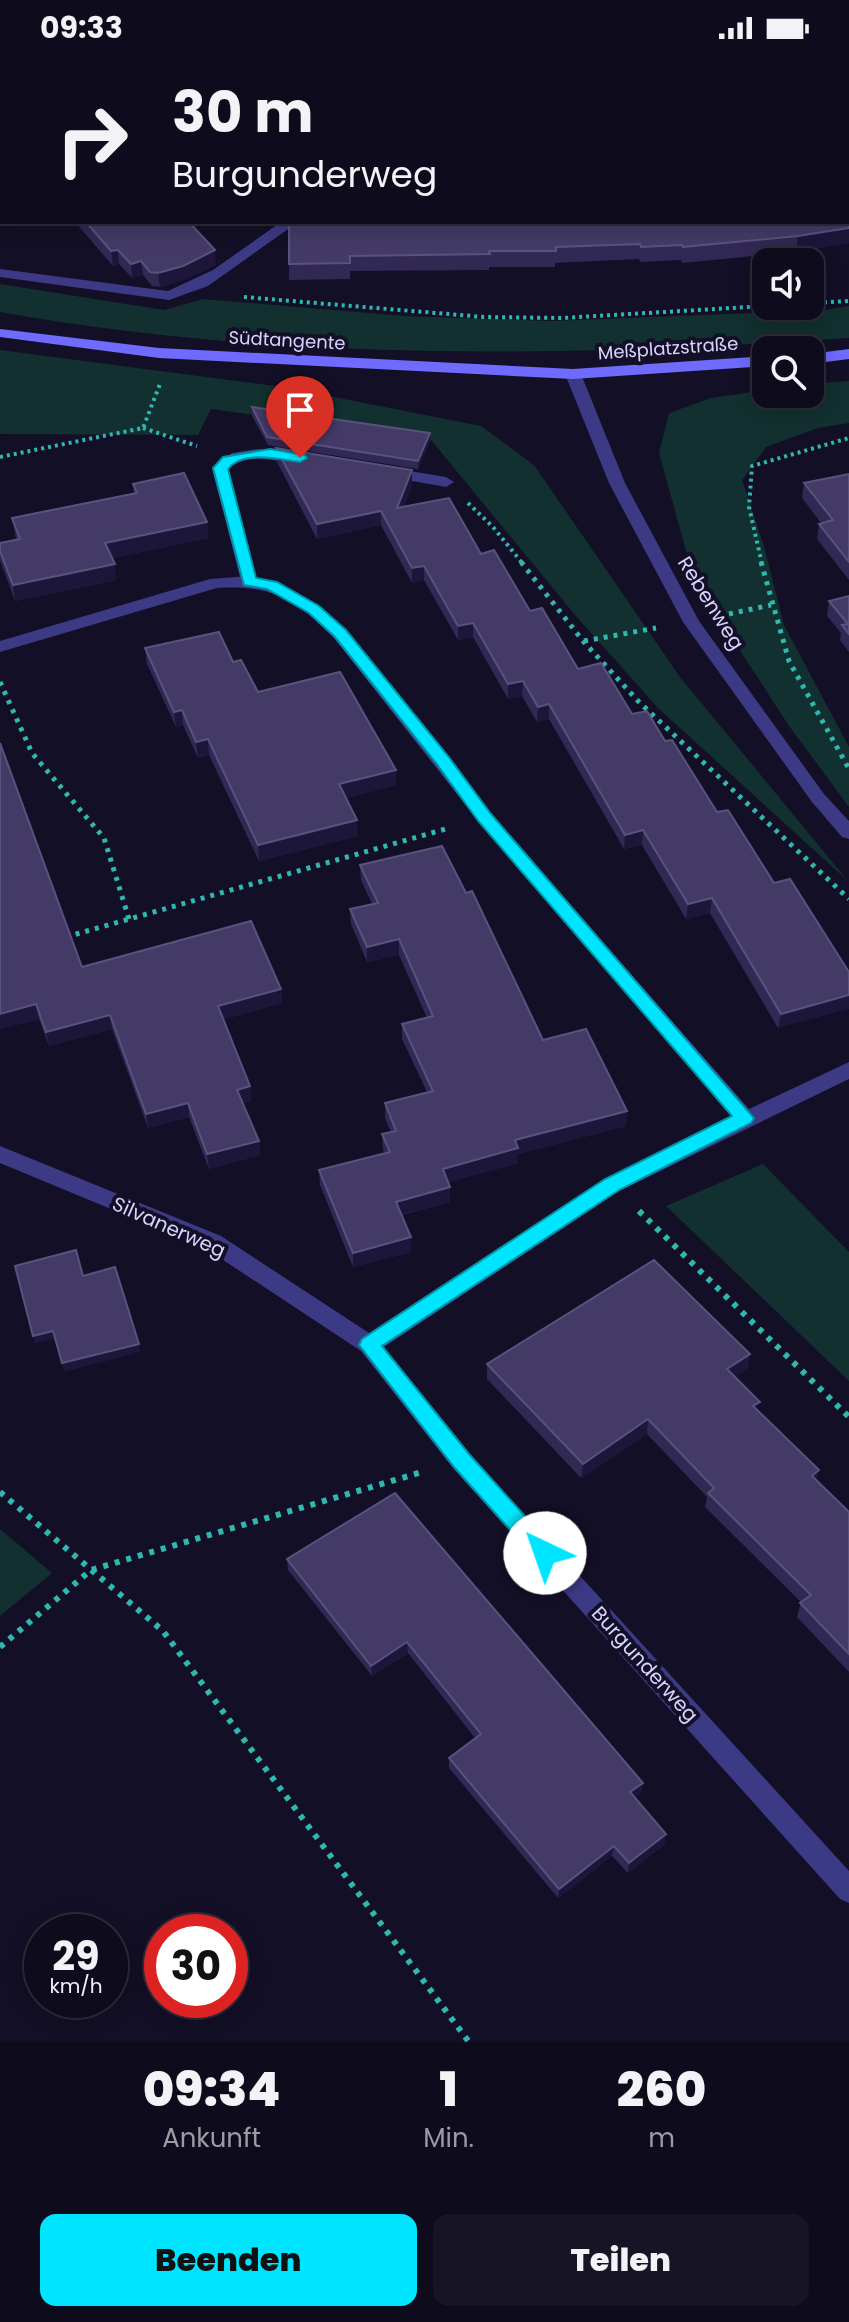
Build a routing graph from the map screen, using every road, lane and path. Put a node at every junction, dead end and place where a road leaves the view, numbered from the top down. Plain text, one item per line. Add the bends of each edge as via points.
1 (288, 224) edge
2 (0, 273) edge
3 (188, 291) junction
4 (849, 301) edge
5 (824, 302) edge
6 (752, 307) edge
7 (0, 333) edge
8 (849, 354) edge
9 (824, 357) edge
10 (752, 362) edge
11 (573, 374) junction
12 (161, 381) dead end
13 (143, 428) junction
14 (849, 438) edge
15 (0, 457) edge
16 (228, 460) junction
17 (314, 460) edge
18 (373, 470) edge
19 (446, 482) joint
20 (249, 581) junction
21 (0, 647) edge
22 (0, 682) edge
23 (849, 769) edge
24 (485, 818) junction
25 (849, 833) edge
26 (849, 899) edge
27 (129, 919) junction
28 (57, 939) edge
29 (849, 1070) edge
30 (745, 1118) junction
31 (0, 1154) edge
32 (612, 1185) junction
33 (369, 1345) junction
34 (849, 1417) edge
35 (461, 1461) junction
36 (0, 1492) edge
37 (91, 1570) junction
38 (0, 1647) edge
39 (849, 1890) edge
40 (469, 2042) edge

1 - 3 street
2 - 3 street via 145,295
3 - 6 path via 499,317
4 - 5 path
7 - 11 main road, Südtangente via 159,353
8 - 9 main road
10 - 11 main road, Meßplatzstraße
11 - 25 street, Rebenweg via 617,483 691,622
12 - 13 path
13 - 15 path
13 - 16 path
14 - 23 path via 752,466 749,507 789,661
16 - 17 street via 270,453
16 - 20 street via 220,468
18 - 19 street
19 - 26 path via 493,527 639,702
20 - 21 street via 216,583
20 - 24 street via 272,585 314,609 340,634
22 - 27 path via 32,753 104,838
24 - 27 path
24 - 30 street
27 - 28 path
29 - 30 street
30 - 32 street
31 - 33 street, Silvanerweg via 213,1242
32 - 33 street
32 - 34 path
33 - 35 street, Burgunderweg
35 - 37 path
35 - 39 street, Burgunderweg
36 - 37 path
37 - 38 path
37 - 40 path via 163,1631

